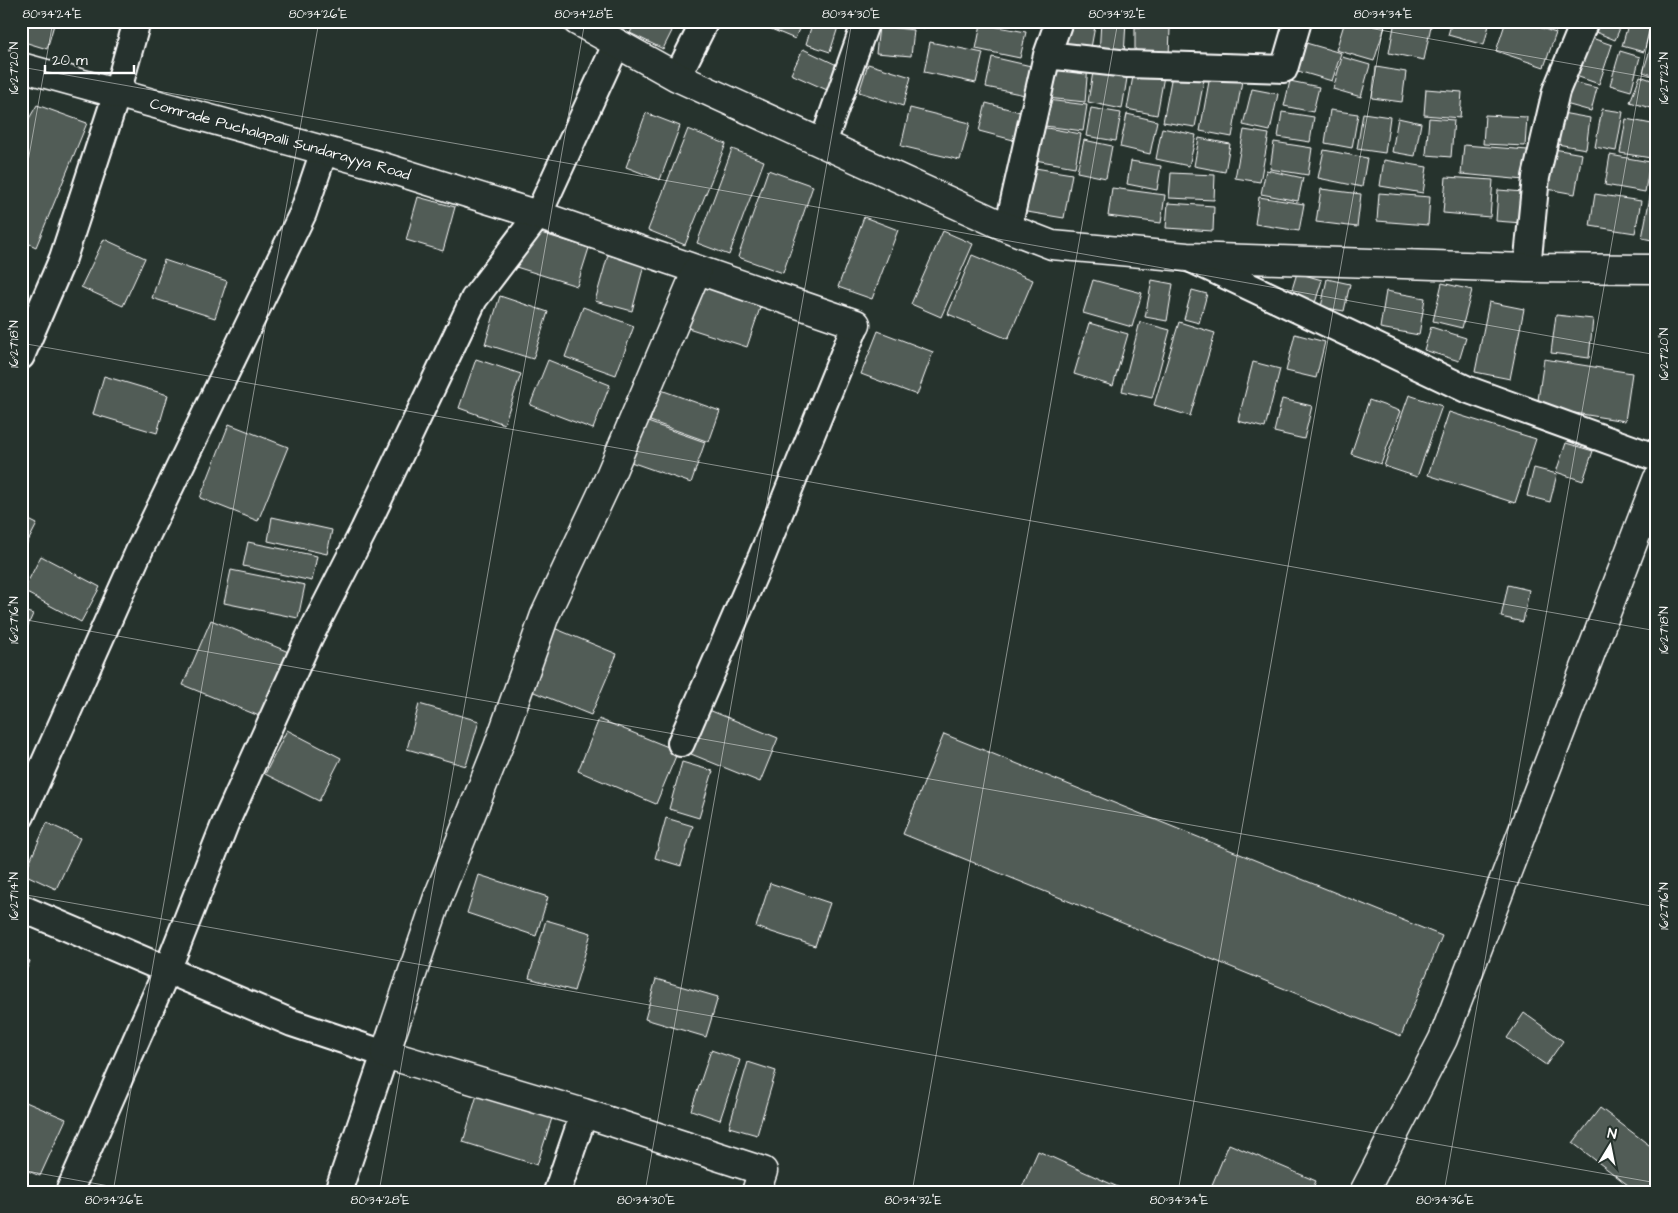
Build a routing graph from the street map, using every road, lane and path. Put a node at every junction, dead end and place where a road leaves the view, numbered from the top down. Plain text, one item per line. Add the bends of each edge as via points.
1 (136, 21) edge
2 (577, 21) edge
3 (705, 21) edge
4 (866, 21) edge
5 (1059, 21) edge
6 (1298, 21) edge
7 (1585, 21) edge
8 (617, 43) junction
9 (1047, 55) junction
10 (21, 67) edge
11 (677, 77) junction
12 (117, 93) junction
13 (823, 143) junction
14 (324, 150) junction
15 (538, 215) junction
16 (1008, 228) junction
17 (1187, 257) junction
18 (1527, 268) junction
19 (1657, 269) edge
20 (697, 270) junction
21 (856, 324) joint
22 (21, 356) edge
23 (1657, 458) edge
24 (1657, 480) edge
25 (681, 743) dead end
26 (21, 816) edge
27 (21, 908) edge
28 (168, 968) junction
29 (385, 1054) junction
30 (584, 1113) junction
31 (69, 1192) edge
32 (338, 1192) edge
33 (557, 1192) edge
34 (756, 1192) edge
35 (1364, 1192) edge

1 - 12 street
2 - 8 street
3 - 11 street
4 - 13 street
5 - 9 street
6 - 9 street via 1284,69 1128,64
7 - 18 street via 1556,91 1536,177
8 - 11 street
8 - 15 street
9 - 16 street
10 - 12 street, Comrade Puchalapalli Sundarayya Road
11 - 13 street
12 - 14 street, Comrade Puchalapalli Sundarayya Road
12 - 22 street via 63,258
13 - 16 street
14 - 15 street, Comrade Puchalapalli Sundarayya Road
14 - 26 street via 303,214 140,549
15 - 20 street, Comrade Puchalapalli Sundarayya Road
15 - 28 street via 474,299 309,638 225,824
16 - 17 street via 1052,245
17 - 18 street
17 - 23 street via 1466,389
18 - 19 street
20 - 21 street, Comrade Puchalapalli Sundarayya Road
20 - 29 street via 606,485 545,615 498,747 438,897
21 - 25 street via 762,556
24 - 35 street via 1442,1039
27 - 28 street
28 - 29 street via 292,1022
28 - 31 street
29 - 30 street
29 - 32 street
30 - 33 street
30 - 34 street via 762,1171

